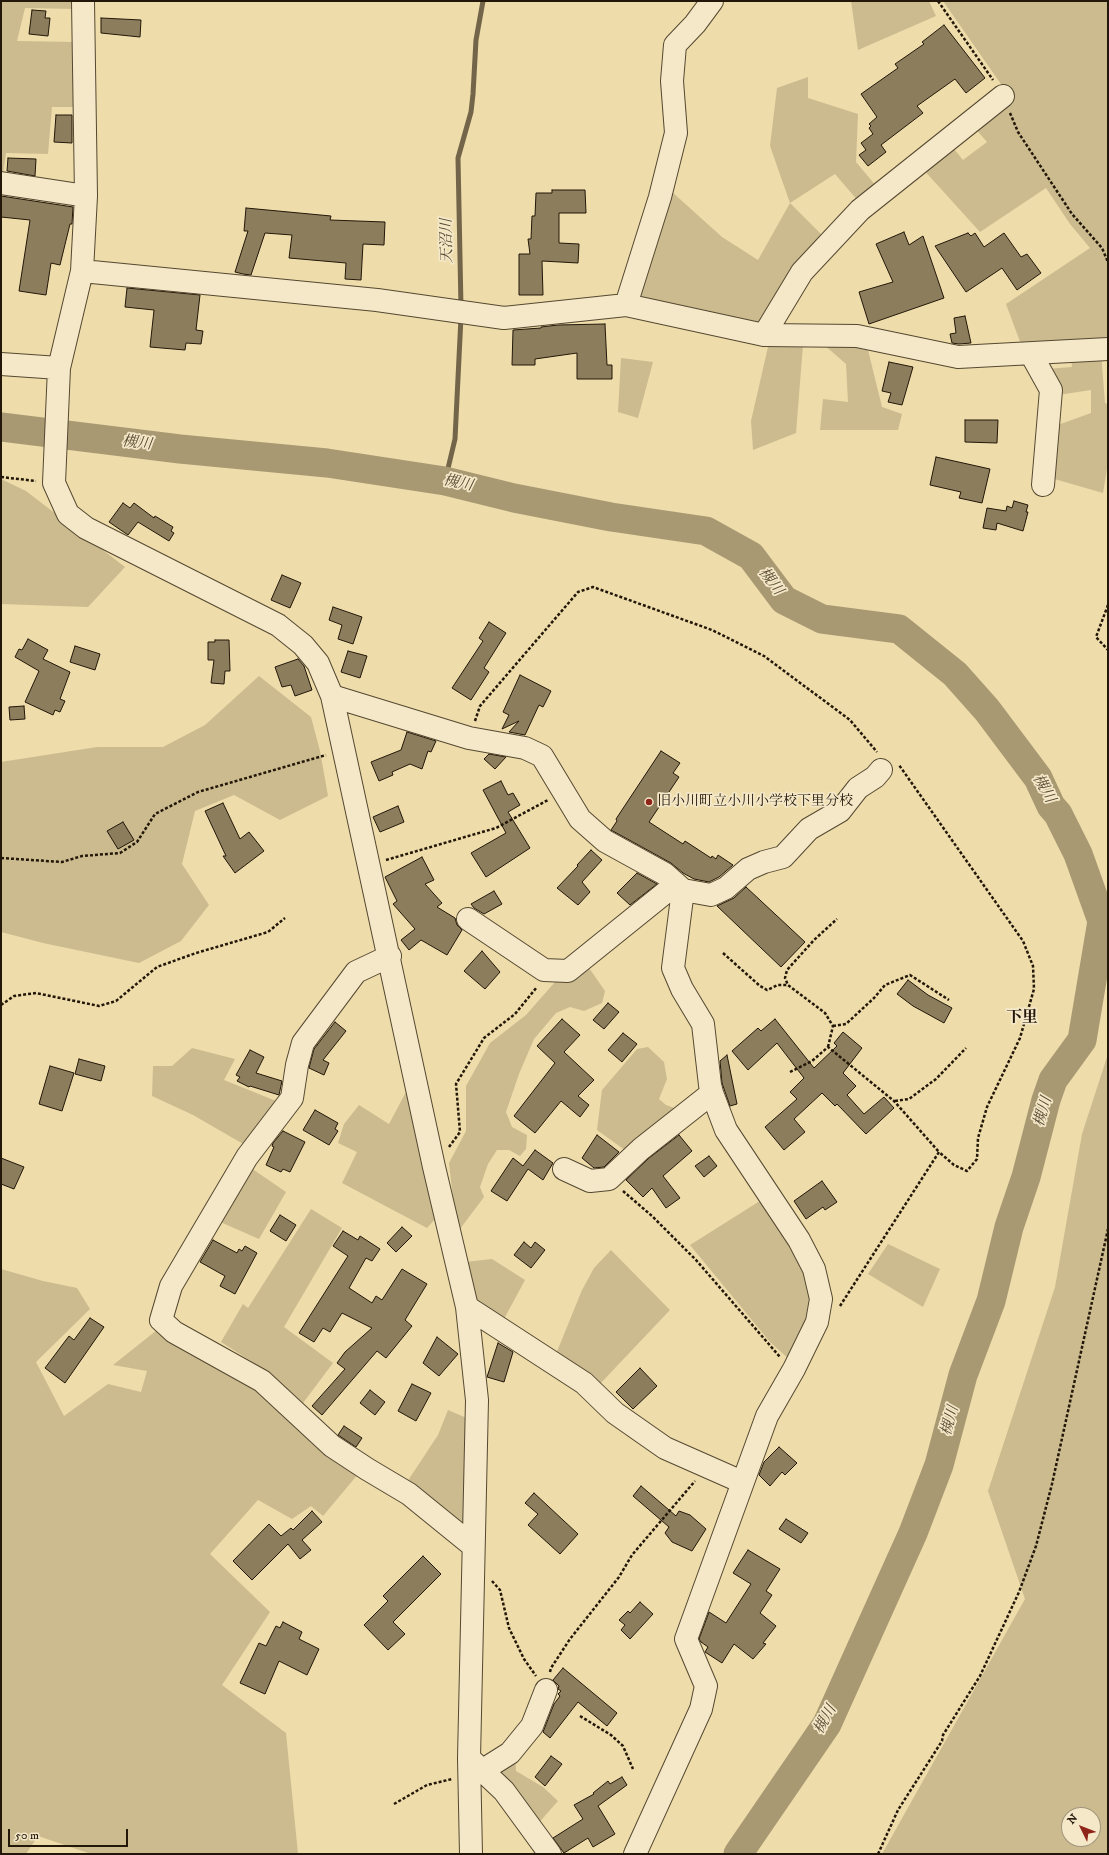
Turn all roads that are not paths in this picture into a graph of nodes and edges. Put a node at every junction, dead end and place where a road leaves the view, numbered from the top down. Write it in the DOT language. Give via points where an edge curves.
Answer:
graph roads {
  1 [pos="83,1"];
  2 [pos="712,1"];
  3 [pos="1003,96"];
  4 [pos="1,183"];
  5 [pos="86,196"];
  6 [pos="82,272"];
  7 [pos="626,305"];
  8 [pos="764,335"];
  9 [pos="1108,349"];
  10 [pos="1031,354"];
  11 [pos="1,364"];
  12 [pos="59,373"];
  13 [pos="1043,485"];
  14 [pos="332,696"];
  15 [pos="882,764"];
  16 [pos="680,887"];
  17 [pos="468,918"];
  18 [pos="390,956"];
  19 [pos="712,1093"];
  20 [pos="564,1169"];
  21 [pos="467,1307"];
  22 [pos="742,1482"];
  23 [pos="473,1546"];
  24 [pos="546,1690"];
  25 [pos="474,1768"];
  26 [pos="471,1854"];
  27 [pos="550,1854"];
  28 [pos="635,1854"];
  1 -- 5 [label="street"];
  2 -- 7 [label="street" via="675,45 672,81 676,133 660,197"];
  3 -- 8 [label="street" via="860,210 802,272"];
  4 -- 5 [label="street"];
  5 -- 6 [label="street"];
  6 -- 7 [label="street" via="377,300 504,318"];
  6 -- 12 [label="street"];
  7 -- 8 [label="street"];
  8 -- 10 [label="street" via="857,336 958,357"];
  9 -- 10 [label="street"];
  10 -- 13 [label="street" via="1051,390"];
  11 -- 12 [label="street"];
  12 -- 14 [label="street" via="55,480 68,514 86,528 278,625 304,645 318,663"];
  14 -- 16 [label="street" via="469,738 525,748 542,756 580,819 605,841 665,874"];
  14 -- 18 [label="street"];
  15 -- 16 [label="street" via="875,777 858,788 840,811 810,829 783,857 748,869 726,888 711,895"];
  16 -- 17 [label="street" via="568,971 544,970"];
  16 -- 19 [label="street" via="673,968 703,1024"];
  18 -- 21 [label="street" via="434,1167"];
  18 -- 23 [label="street" via="356,972 304,1043 297,1065 292,1098 247,1157 175,1279 161,1320 174,1332 262,1381 332,1446 409,1494"];
  19 -- 20 [label="street" via="641,1149 609,1179 590,1180"];
  19 -- 22 [label="street" via="726,1130 799,1240 814,1269 821,1299 817,1322 767,1416"];
  21 -- 22 [label="street" via="584,1383 616,1413 665,1448"];
  21 -- 23 [label="street" via="477,1400"];
  22 -- 28 [label="street" via="686,1639 706,1686 701,1708"];
  23 -- 25 [label="street"];
  24 -- 25 [label="street" via="532,1726 510,1753"];
  25 -- 26 [label="street"];
  25 -- 27 [label="street" via="504,1791"];
}
